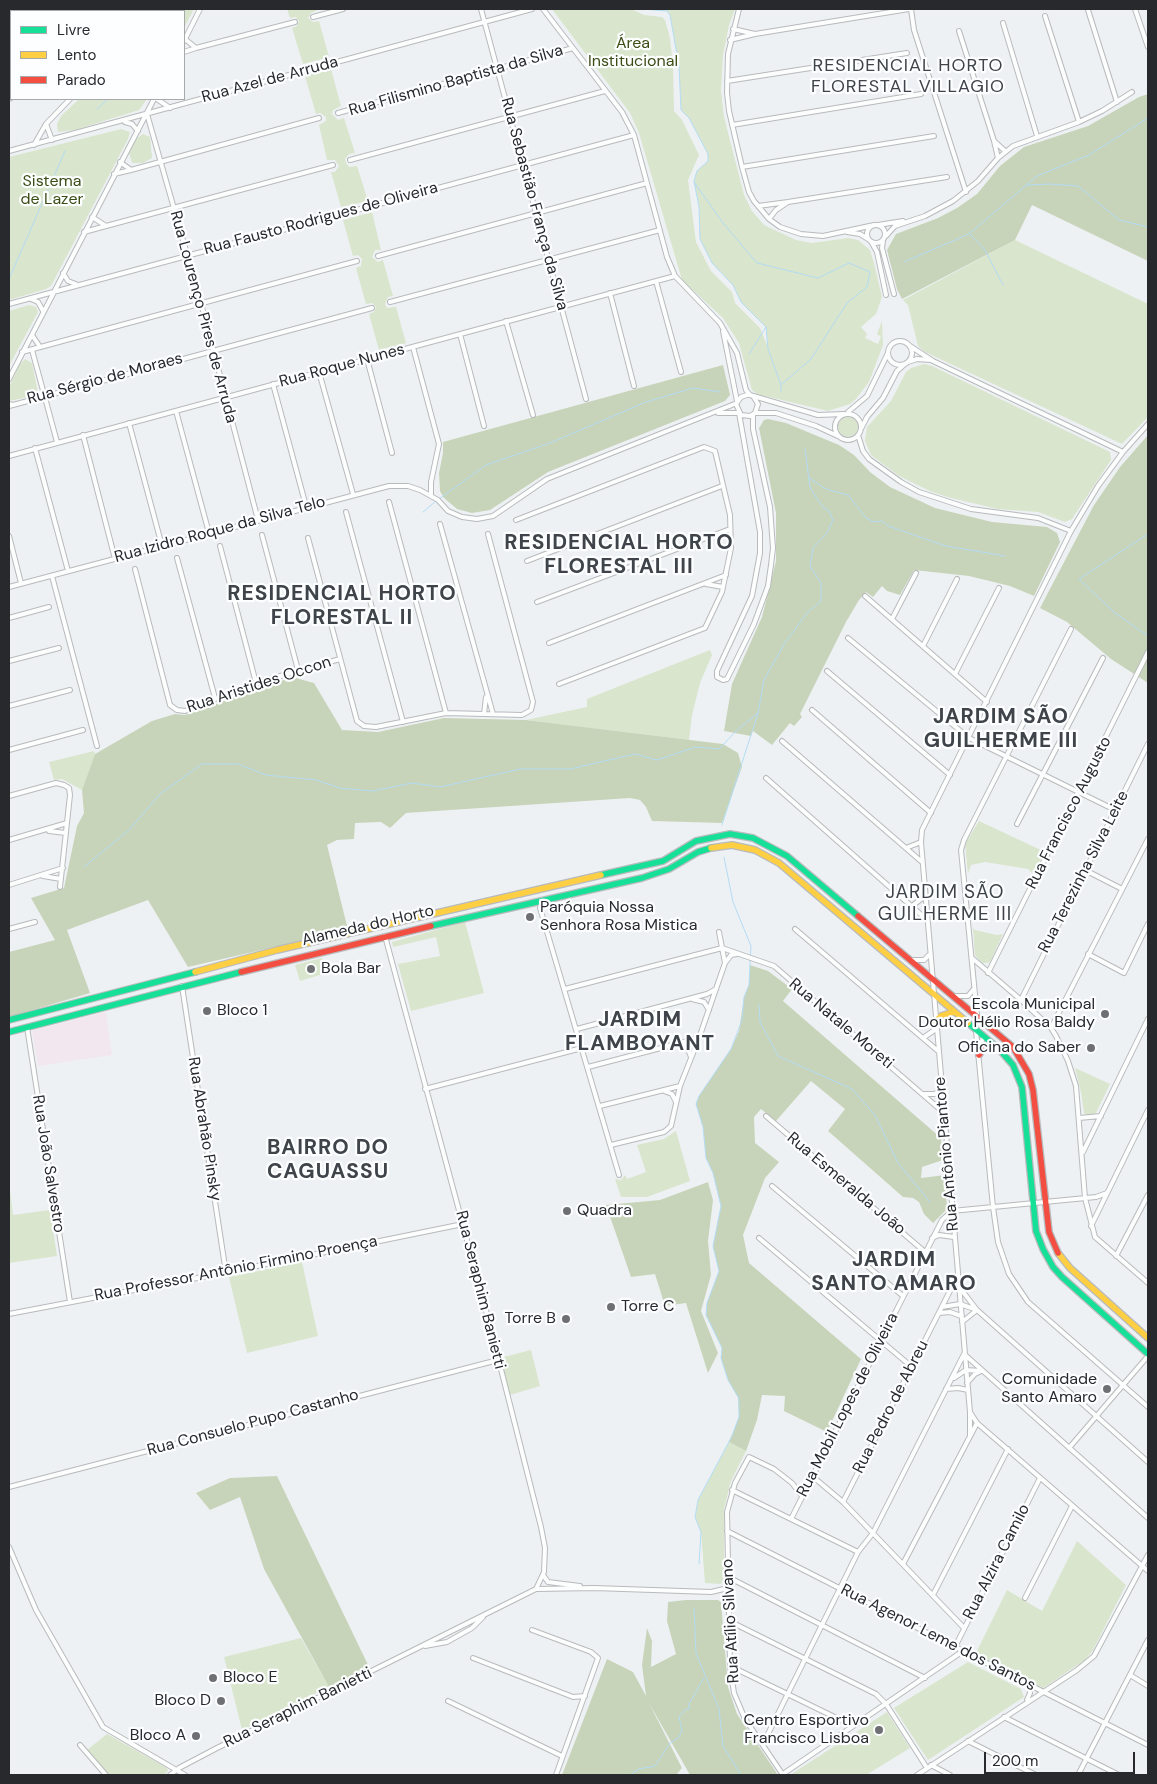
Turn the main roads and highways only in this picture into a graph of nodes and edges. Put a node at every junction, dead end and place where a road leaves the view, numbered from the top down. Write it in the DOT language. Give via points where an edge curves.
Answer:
graph roads {
  1 [pos="405,921"];
  2 [pos="385,936"];
  3 [pos="954,1012"];
  4 [pos="9,1020"];
  5 [pos="935,1022"];
  6 [pos="985,1022"];
  7 [pos="976,1030"];
  8 [pos="9,1032"];
  9 [pos="984,1037"];
  10 [pos="999,1049"];
  11 [pos="979,1054"];
  12 [pos="1148,1338"];
  13 [pos="1148,1355"];
  1 -- 2 [label="main road" via="389,926"];
  1 -- 4 [label="main road, Alameda do Horto"];
  1 -- 6 [label="main road, Alameda do Horto" via="662,861 696,841 730,834 762,841 787,856"];
  2 -- 3 [label="main road, Alameda do Horto" via="660,872 707,849 732,845 756,850 779,863"];
  2 -- 8 [label="main road, Alameda do Horto"];
  3 -- 5 [label="main road" via="941,1016"];
  3 -- 7 [label="main road"];
  6 -- 7 [label="main road" via="977,1023"];
  6 -- 9 [label="main road" via="987,1034"];
  6 -- 12 [label="main road" via="1013,1047 1029,1074 1038,1115 1049,1232 1055,1250 1070,1268"];
  7 -- 9 [label="main road"];
  9 -- 10 [label="main road"];
  10 -- 11 [label="main road" via="988,1046"];
  10 -- 13 [label="main road" via="1013,1066 1022,1087 1036,1231 1043,1249 1053,1267"];
}
